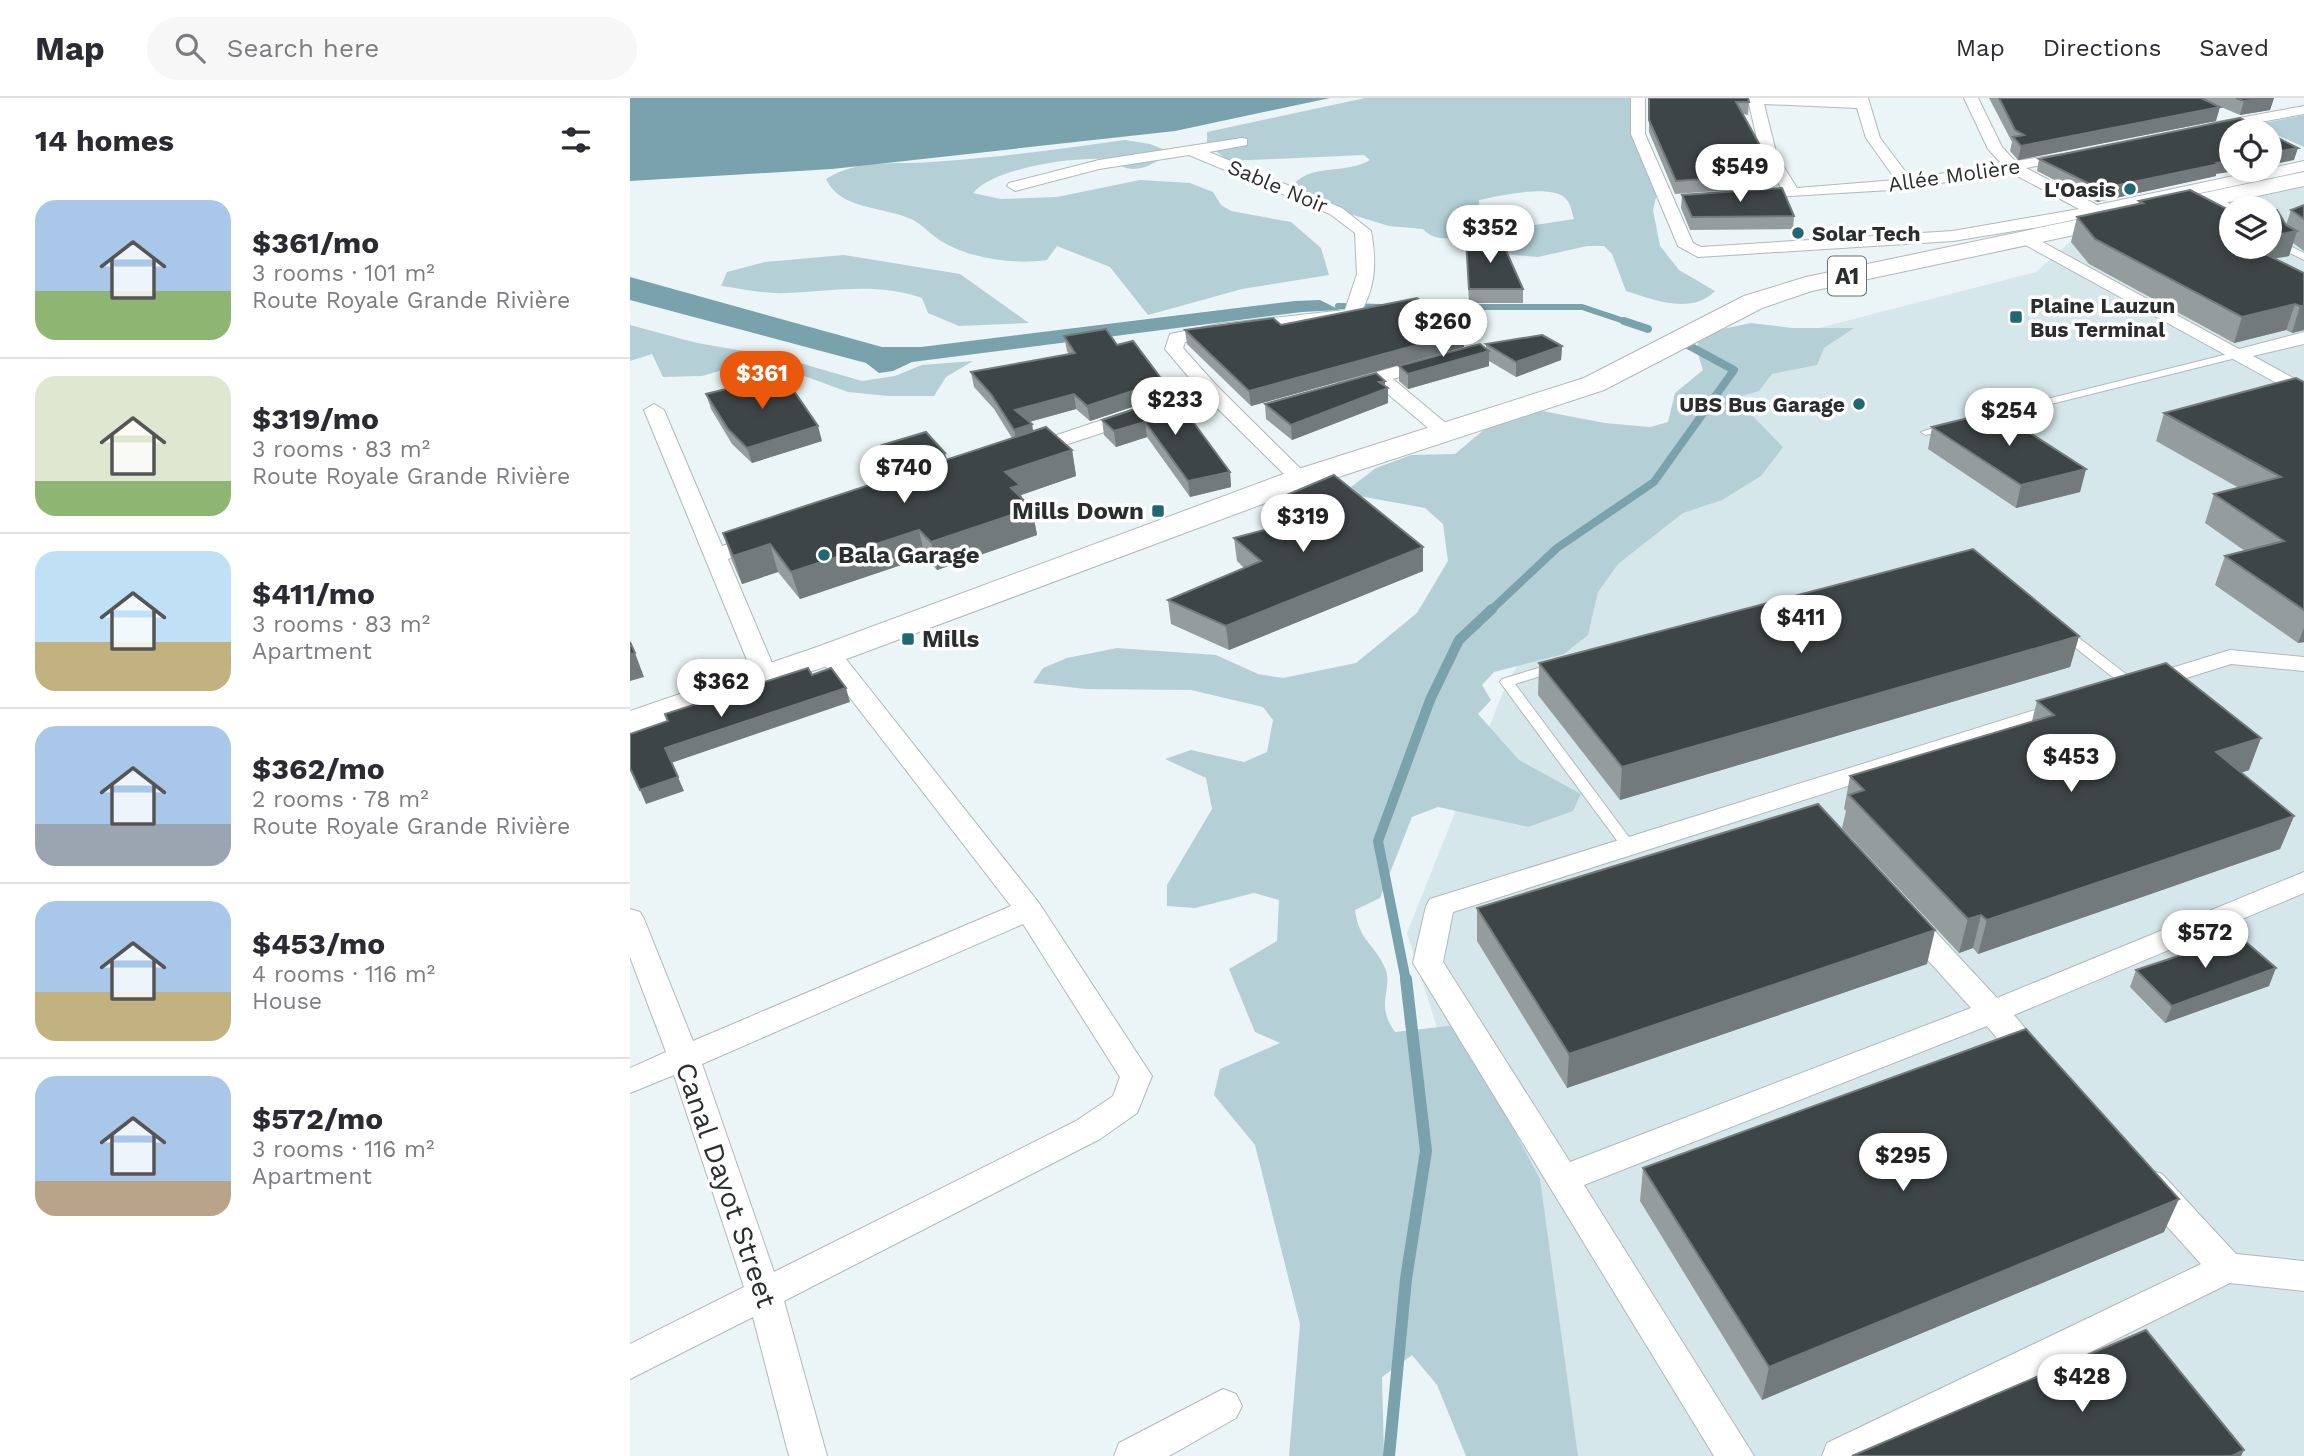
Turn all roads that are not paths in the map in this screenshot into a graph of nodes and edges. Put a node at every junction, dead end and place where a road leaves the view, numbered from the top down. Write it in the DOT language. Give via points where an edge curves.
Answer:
graph roads {
  1 [pos="1638,98"];
  2 [pos="1712,98"];
  3 [pos="1971,98"];
  4 [pos="2298,98"];
  5 [pos="1755,99"];
  6 [pos="2304,100"];
  7 [pos="1862,101"];
  8 [pos="2304,110"];
  9 [pos="2216,113"];
  10 [pos="2231,119"];
  11 [pos="2254,119"];
  12 [pos="2219,126"];
  13 [pos="2199,130"];
  14 [pos="1242,142"];
  15 [pos="1193,151"];
  16 [pos="2093,151"];
  17 [pos="2304,166"];
  18 [pos="2014,167"];
  19 [pos="2304,180"];
  20 [pos="1907,184"];
  21 [pos="1016,186"];
  22 [pos="1793,194"];
  23 [pos="2251,196"];
  24 [pos="1730,198"];
  25 [pos="2219,205"];
  26 [pos="2094,210"];
  27 [pos="2304,224"];
  28 [pos="2282,226"];
  29 [pos="2026,238"];
  30 [pos="2282,245"];
  31 [pos="2304,257"];
  32 [pos="2304,338"];
  33 [pos="2240,354"];
  34 [pos="1457,355"];
  35 [pos="1379,377"];
  36 [pos="1210,390"];
  37 [pos="1328,392"];
  38 [pos="2304,392"];
  39 [pos="654,410"];
  40 [pos="1264,411"];
  41 [pos="1238,418"];
  42 [pos="1926,432"];
  43 [pos="1447,434"];
  44 [pos="1014,456"];
  45 [pos="1300,479"];
  46 [pos="779,534"];
  47 [pos="714,556"];
  48 [pos="2051,622"];
  49 [pos="830,653"];
  50 [pos="1565,664"];
  51 [pos="2304,664"];
  52 [pos="766,677"];
  53 [pos="2112,694"];
  54 [pos="630,723"];
  55 [pos="1629,847"];
  56 [pos="2304,882"];
  57 [pos="1893,903"];
  58 [pos="1029,910"];
  59 [pos="630,919"];
  60 [pos="1992,1012"];
  61 [pos="684,1058"];
  62 [pos="630,1081"];
  63 [pos="2058,1083"];
  64 [pos="2133,1165"];
  65 [pos="1562,1178"];
  66 [pos="2227,1268"];
  67 [pos="2304,1276"];
  68 [pos="764,1293"];
  69 [pos="630,1362"];
  70 [pos="1223,1406"];
  71 [pos="808,1456"];
  72 [pos="1133,1456"];
  73 [pos="1735,1456"];
  74 [pos="1841,1456"];
  1 -- 26 [label="street" via="1638,134 1673,201 1686,246 1692,250 1724,252 1953,236"];
  2 -- 5 [label="street"];
  3 -- 18 [label="street" via="1995,149"];
  4 -- 6 [label="street"];
  5 -- 7 [label="street"];
  5 -- 22 [label="street" via="1769,156"];
  7 -- 20 [label="street" via="1873,138"];
  8 -- 11 [label="street"];
  9 -- 10 [label="street"];
  12 -- 13 [label="street"];
  14 -- 15 [label="street"];
  15 -- 21 [label="street" via="1098,162"];
  15 -- 36 [label="street, Sable Noir" via="1336,211 1363,231 1369,259 1360,302 1351,314 1176,338 1174,349"];
  16 -- 18 [label="street, Allée Molière"];
  17 -- 26 [label="street"];
  18 -- 20 [label="street, Allée Molière"];
  18 -- 26 [label="street"];
  19 -- 23 [label="main road, A1"];
  20 -- 22 [label="street, Allée Molière"];
  22 -- 24 [label="street, Allée Molière"];
  25 -- 29 [label="main road, A1"];
  27 -- 28 [label="lane"];
  29 -- 33 [label="street"];
  29 -- 43 [label="main road, A1" via="1806,285 1753,302 1594,384"];
  30 -- 31 [label="lane"];
  32 -- 33 [label="street"];
  33 -- 38 [label="street"];
  33 -- 42 [label="lane"];
  34 -- 35 [label="street"];
  35 -- 37 [label="street"];
  35 -- 43 [label="street"];
  36 -- 41 [label="street, Sable Noir"];
  36 -- 44 [label="street"];
  39 -- 47 [label="street"];
  40 -- 41 [label="street"];
  41 -- 45 [label="street, Sable Noir"];
  43 -- 45 [label="main road, A1"];
  45 -- 49 [label="main road, A1"];
  46 -- 47 [label="street"];
  47 -- 52 [label="street"];
  48 -- 53 [label="lane"];
  49 -- 52 [label="main road, A1"];
  49 -- 58 [label="street"];
  50 -- 55 [label="lane" via="1507,682"];
  51 -- 53 [label="street" via="2230,657"];
  52 -- 54 [label="main road, A1"];
  53 -- 55 [label="street" via="1803,804"];
  55 -- 65 [label="street" via="1440,906 1428,963"];
  56 -- 60 [label="street"];
  57 -- 60 [label="street"];
  58 -- 61 [label="street"];
  58 -- 68 [label="street" via="1136,1076 1126,1104 1088,1130"];
  59 -- 61 [label="street, Canal Dayot Street"];
  60 -- 63 [label="street"];
  60 -- 65 [label="street"];
  61 -- 62 [label="street"];
  61 -- 68 [label="street, Canal Dayot Street"];
  64 -- 66 [label="street"];
  65 -- 73 [label="street"];
  66 -- 67 [label="street"];
  66 -- 74 [label="street"];
  68 -- 69 [label="street"];
  68 -- 71 [label="street, Canal Dayot Street"];
  70 -- 72 [label="street"];
}
